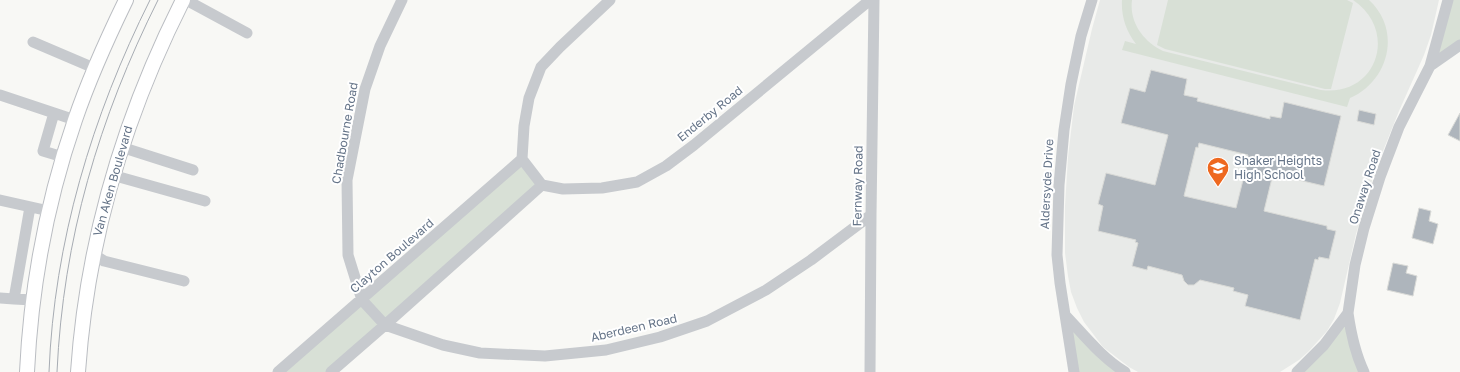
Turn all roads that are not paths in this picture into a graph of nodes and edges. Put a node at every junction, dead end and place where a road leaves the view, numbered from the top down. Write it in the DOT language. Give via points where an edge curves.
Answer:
graph roads {
  1 [pos="126,0"];
  2 [pos="185,0"];
  3 [pos="402,0"];
  4 [pos="610,0"];
  5 [pos="870,0"];
  6 [pos="874,0"];
  7 [pos="1092,0"];
  8 [pos="1448,0"];
  9 [pos="247,33"];
  10 [pos="33,42"];
  11 [pos="1460,45"];
  12 [pos="1430,66"];
  13 [pos="94,68"];
  14 [pos="0,95"];
  15 [pos="54,113"];
  16 [pos="75,120"];
  17 [pos="121,148"];
  18 [pos="63,157"];
  19 [pos="522,160"];
  20 [pos="193,170"];
  21 [pos="112,175"];
  22 [pos="542,185"];
  23 [pos="0,200"];
  24 [pos="205,201"];
  25 [pos="30,207"];
  26 [pos="49,211"];
  27 [pos="871,215"];
  28 [pos="93,254"];
  29 [pos="184,281"];
  30 [pos="0,298"];
  31 [pos="14,299"];
  32 [pos="33,300"];
  33 [pos="362,300"];
  34 [pos="1348,313"];
  35 [pos="1065,315"];
  36 [pos="385,325"];
  37 [pos="27,372"];
  38 [pos="78,372"];
  39 [pos="278,372"];
  40 [pos="331,372"];
  41 [pos="870,372"];
  42 [pos="1074,372"];
  43 [pos="1125,372"];
  44 [pos="1297,372"];
  45 [pos="1364,372"];
  1 -- 13 [label="main road"];
  2 -- 9 [label="street"];
  2 -- 17 [label="main road, Van Aken Boulevard" via="148,73"];
  3 -- 33 [label="street, Chadbourne Road" via="380,46 365,88 348,180 348,255"];
  4 -- 19 [label="street" via="541,68 529,98"];
  5 -- 22 [label="street, Enderby Road" via="666,166 637,182 602,188 563,189"];
  6 -- 27 [label="street, Fernway Road"];
  7 -- 35 [label="street, Aldersyde Drive" via="1071,84 1058,185 1057,255"];
  8 -- 12 [label="street, Onaway Road"];
  10 -- 13 [label="street"];
  11 -- 12 [label="street"];
  12 -- 34 [label="street, Onaway Road" via="1399,127 1380,177 1355,265"];
  13 -- 16 [label="main road"];
  14 -- 15 [label="street"];
  15 -- 16 [label="street"];
  15 -- 18 [label="street" via="43,151"];
  16 -- 18 [label="main road"];
  17 -- 20 [label="street"];
  17 -- 21 [label="main road, Van Aken Boulevard"];
  18 -- 26 [label="main road"];
  19 -- 22 [label="street"];
  19 -- 33 [label="street, Clayton Boulevard"];
  21 -- 24 [label="street"];
  21 -- 28 [label="main road, Van Aken Boulevard"];
  22 -- 36 [label="street"];
  23 -- 25 [label="street"];
  25 -- 26 [label="street"];
  25 -- 31 [label="street"];
  26 -- 32 [label="main road"];
  27 -- 36 [label="street, Aberdeen Road" via="766,290 707,321 660,337 606,350 545,356 480,353 443,345"];
  27 -- 41 [label="street, Fernway Road"];
  28 -- 29 [label="street" via="104,262"];
  28 -- 38 [label="main road, Van Aken Boulevard"];
  30 -- 31 [label="street"];
  31 -- 32 [label="street"];
  32 -- 37 [label="main road"];
  33 -- 36 [label="street, Aberdeen Road"];
  33 -- 39 [label="street, Clayton Boulevard"];
  34 -- 44 [label="street, Onaway Road" via="1324,345"];
  34 -- 45 [label="street" via="1351,335"];
  35 -- 42 [label="street, Aldersyde Drive"];
  35 -- 43 [label="street" via="1096,350"];
  36 -- 40 [label="street"];
}
